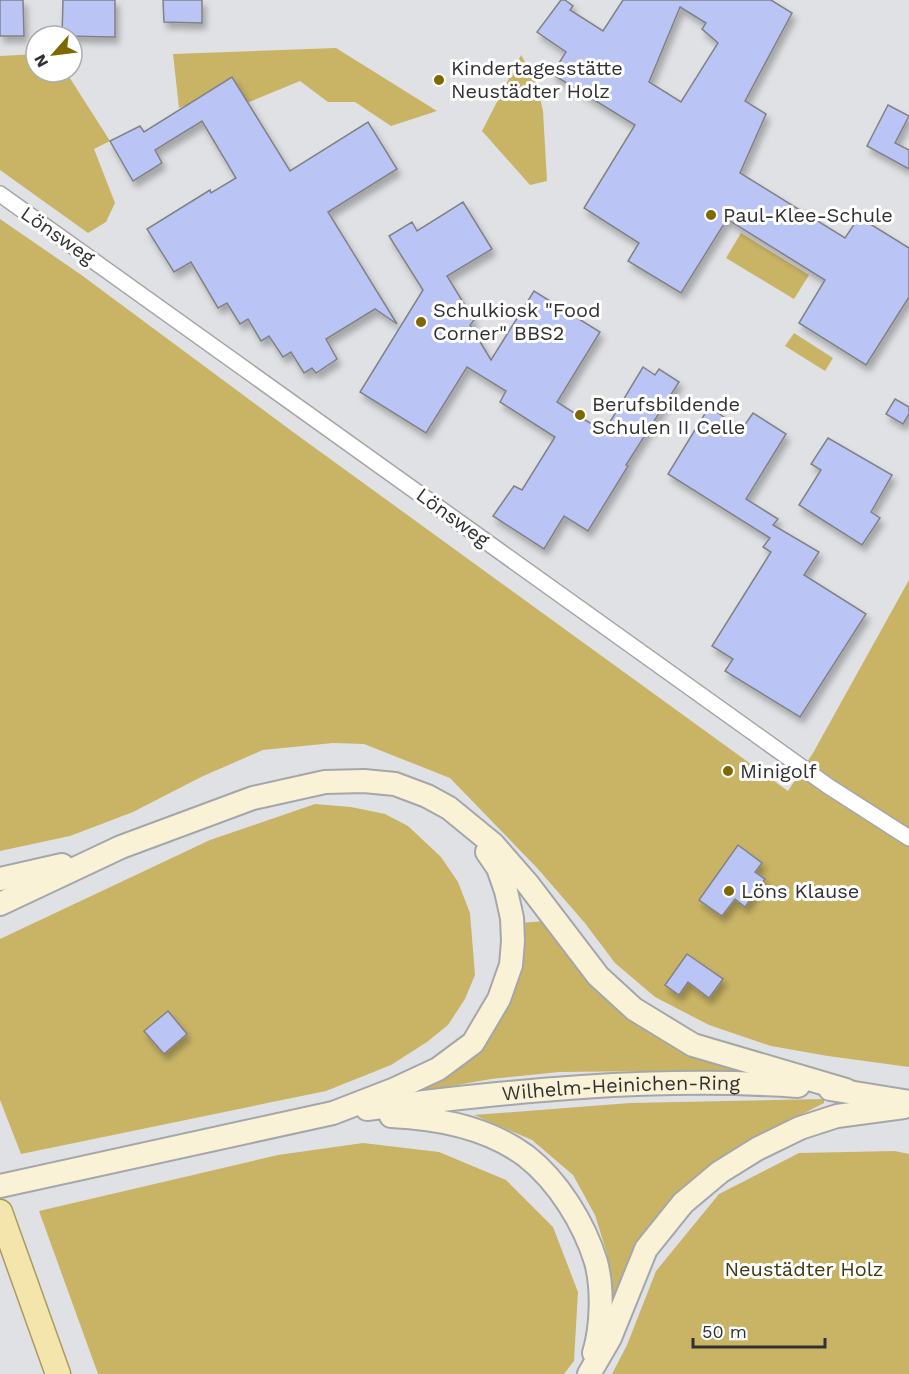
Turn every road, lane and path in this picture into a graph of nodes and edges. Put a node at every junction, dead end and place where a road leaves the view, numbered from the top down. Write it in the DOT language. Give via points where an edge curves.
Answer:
graph roads {
  1 [pos="0,194"];
  2 [pos="449,808"];
  3 [pos="909,838"];
  4 [pos="93,858"];
  5 [pos="0,879"];
  6 [pos="0,904"];
  7 [pos="846,1090"];
  8 [pos="909,1102"];
  9 [pos="909,1107"];
  10 [pos="333,1113"];
  11 [pos="0,1186"];
  12 [pos="0,1212"];
  13 [pos="58,1374"];
  14 [pos="588,1374"];
  1 -- 3 [label="street, Lönsweg" via="828,786"];
  2 -- 4 [label="main road" via="395,784 325,782 253,798"];
  2 -- 7 [label="main road" via="493,844 598,976 634,1009 693,1045"];
  2 -- 10 [label="main road" via="483,846 498,868 506,891 513,941 511,965 500,999 473,1043 438,1069"];
  4 -- 5 [label="main road"];
  4 -- 6 [label="main road"];
  7 -- 8 [label="main road, Wilhelm-Heinichen-Ring"];
  7 -- 10 [label="main road, Wilhelm-Heinichen-Ring" via="747,1083 625,1083 485,1094"];
  9 -- 14 [label="main road" via="837,1116 800,1128 720,1172 683,1203 646,1249 610,1338"];
  10 -- 11 [label="main road"];
  10 -- 14 [label="main road" via="410,1116 456,1123 526,1156 558,1188 579,1222 596,1263 601,1302 598,1340"];
  12 -- 13 [label="main road"];
}
